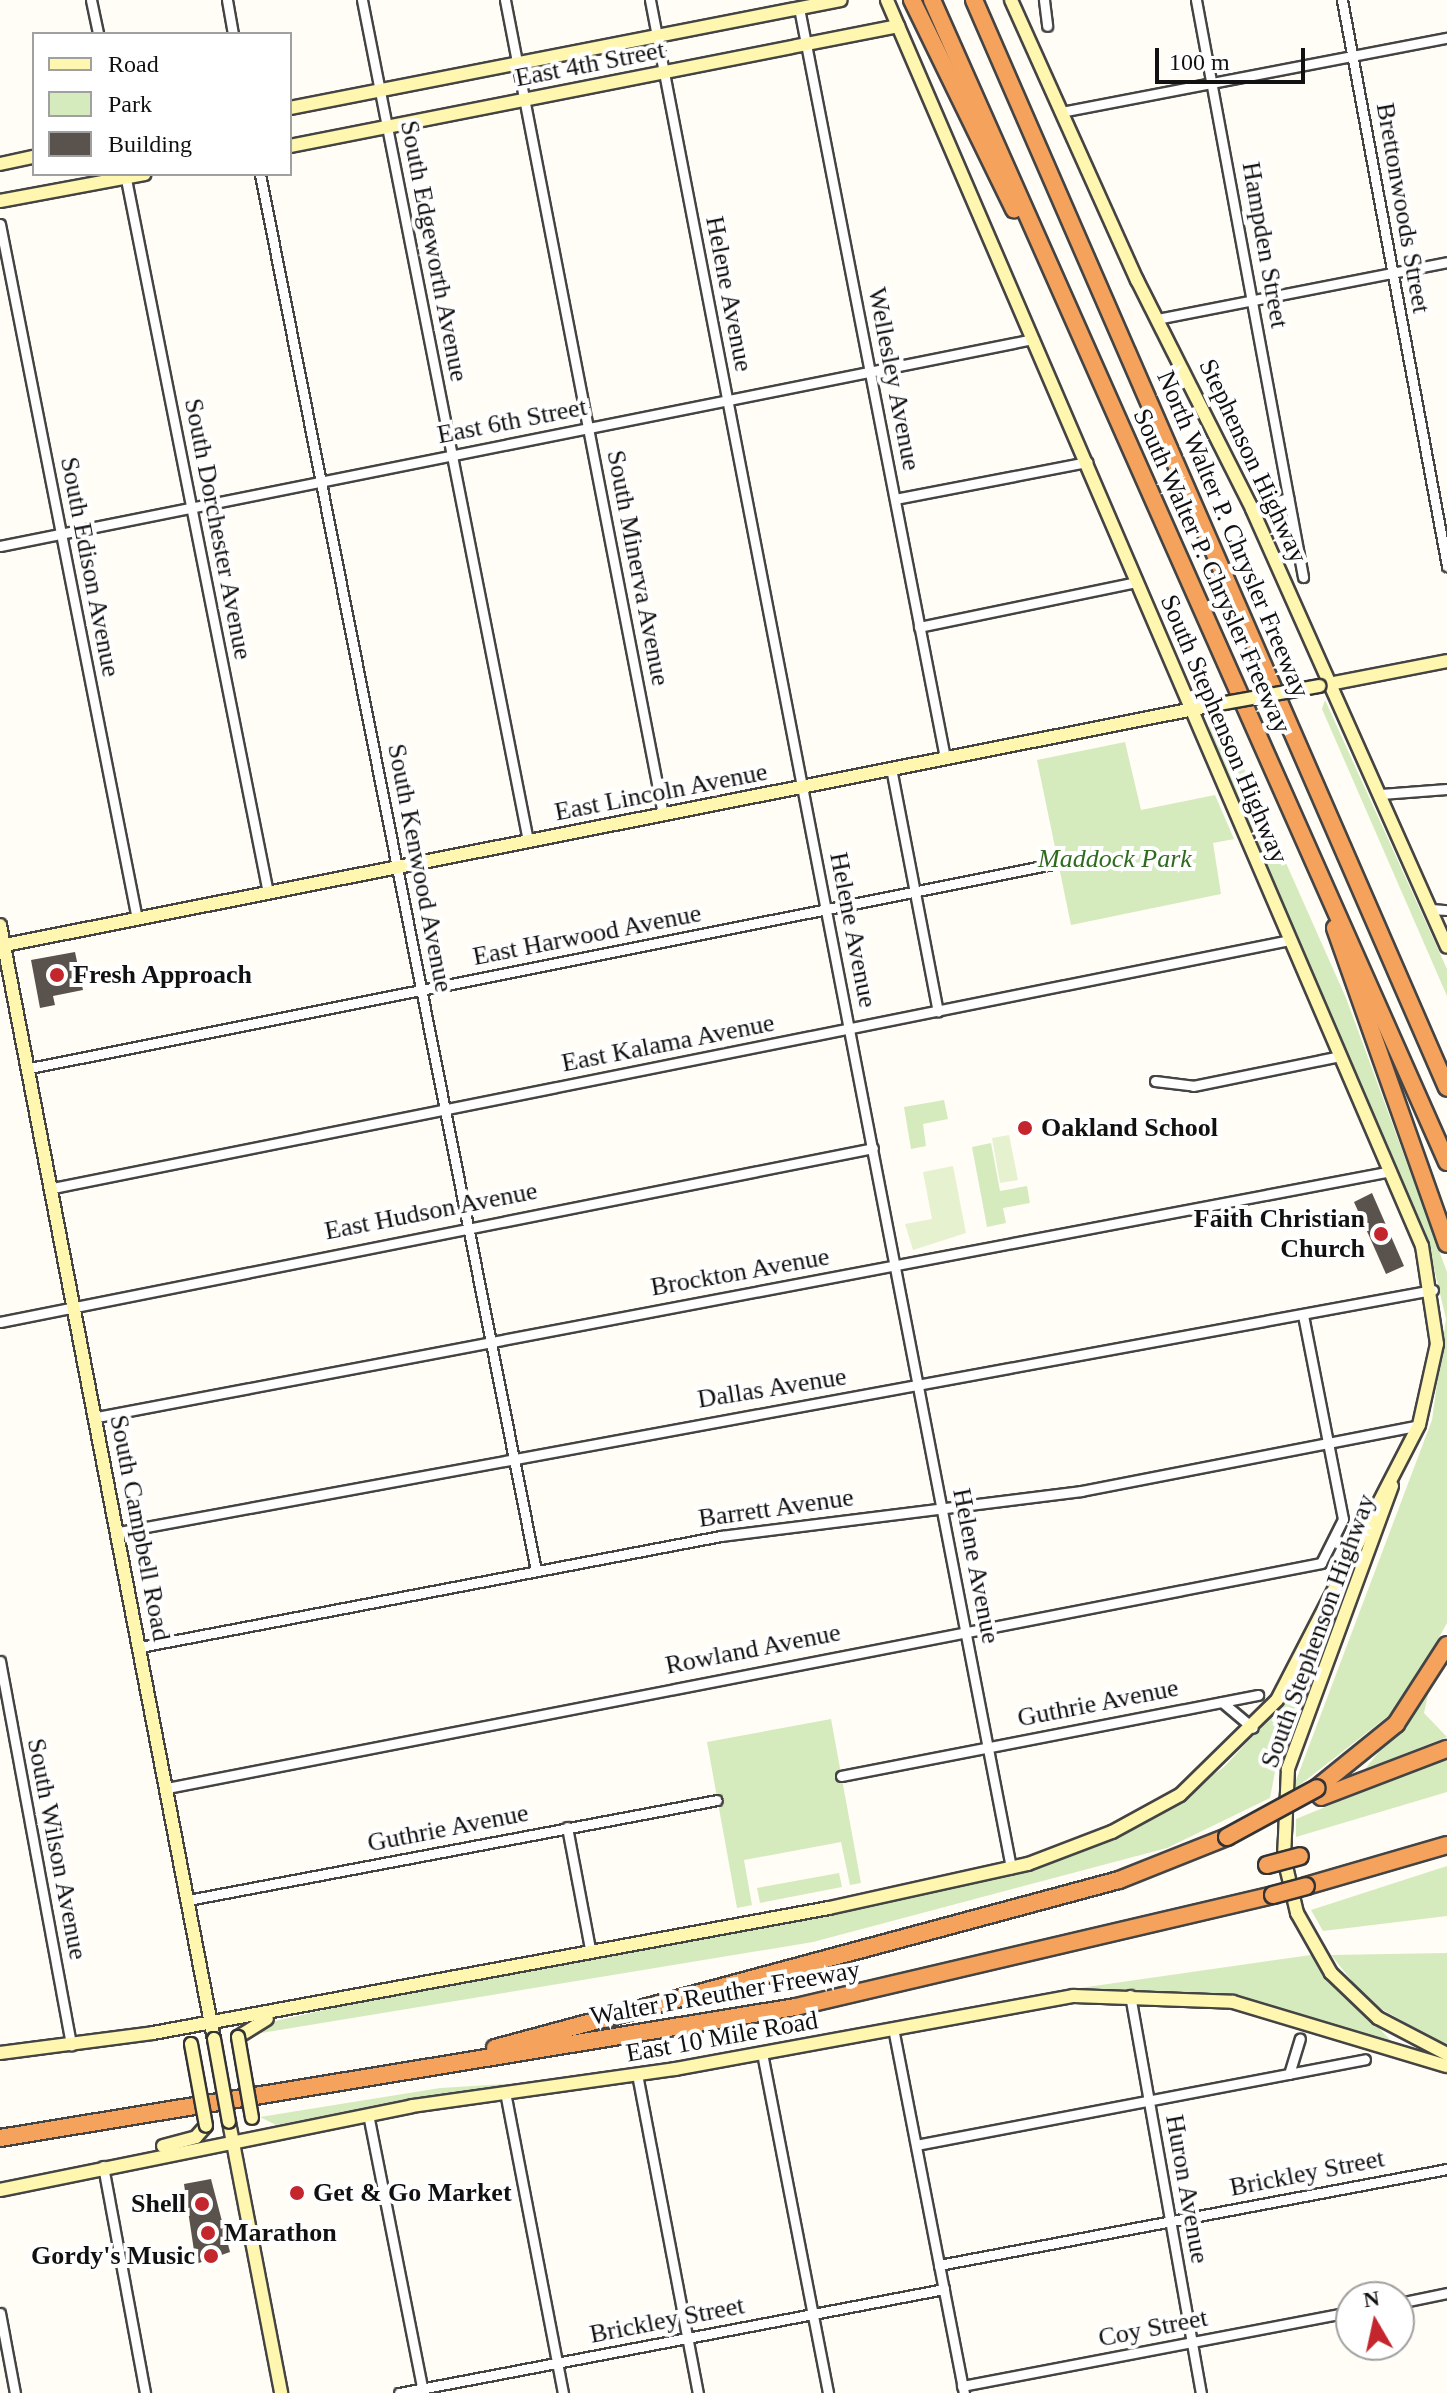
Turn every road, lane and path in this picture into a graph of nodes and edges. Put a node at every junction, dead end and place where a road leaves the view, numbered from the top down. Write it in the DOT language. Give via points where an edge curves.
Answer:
graph roads {
  1 [pos="91,0"];
  2 [pos="227,0"];
  3 [pos="362,0"];
  4 [pos="505,0"];
  5 [pos="650,0"];
  6 [pos="841,0"];
  7 [pos="887,0"];
  8 [pos="912,0"];
  9 [pos="932,0"];
  10 [pos="974,0"];
  11 [pos="1011,0"];
  12 [pos="1044,0"];
  13 [pos="1196,0"];
  14 [pos="1342,0"];
  15 [pos="799,8"];
  16 [pos="898,26"];
  17 [pos="1047,26"];
  18 [pos="98,32"];
  19 [pos="233,32"];
  20 [pos="657,37"];
  21 [pos="1447,38"];
  22 [pos="806,44"];
  23 [pos="1352,55"];
  24 [pos="517,65"];
  25 [pos="664,72"];
  26 [pos="1212,82"];
  27 [pos="380,90"];
  28 [pos="524,99"];
  29 [pos="292,108"];
  30 [pos="1061,112"];
  31 [pos="387,127"];
  32 [pos="292,146"];
  33 [pos="32,157"];
  34 [pos="0,164"];
  35 [pos="125,176"];
  36 [pos="260,176"];
  37 [pos="0,201"];
  38 [pos="0,224"];
  39 [pos="1447,262"];
  40 [pos="1392,272"];
  41 [pos="1252,298"];
  42 [pos="1071,316"];
  43 [pos="1162,318"];
  44 [pos="1033,339"];
  45 [pos="870,372"];
  46 [pos="728,401"];
  47 [pos="588,428"];
  48 [pos="452,455"];
  49 [pos="1087,462"];
  50 [pos="322,482"];
  51 [pos="1288,498"];
  52 [pos="895,499"];
  53 [pos="191,508"];
  54 [pos="1252,509"];
  55 [pos="61,534"];
  56 [pos="0,546"];
  57 [pos="1447,566"];
  58 [pos="1303,577"];
  59 [pos="1137,582"];
  60 [pos="919,627"];
  61 [pos="1447,661"];
  62 [pos="1326,684"];
  63 [pos="1192,709"];
  64 [pos="945,758"];
  65 [pos="891,768"];
  66 [pos="803,786"];
  67 [pos="1447,789"];
  68 [pos="1381,794"];
  69 [pos="663,814"];
  70 [pos="528,841"];
  71 [pos="1058,863"];
  72 [pos="398,867"];
  73 [pos="1318,868"];
  74 [pos="914,891"];
  75 [pos="268,893"];
  76 [pos="827,909"];
  77 [pos="1431,909"];
  78 [pos="1447,910"];
  79 [pos="137,919"];
  80 [pos="0,925"];
  81 [pos="1290,940"];
  82 [pos="2,946"];
  83 [pos="1447,946"];
  84 [pos="422,990"];
  85 [pos="938,1012"];
  86 [pos="850,1029"];
  87 [pos="1341,1056"];
  88 [pos="30,1068"];
  89 [pos="1155,1081"];
  90 [pos="1447,1088"];
  91 [pos="446,1109"];
  92 [pos="873,1148"];
  93 [pos="1447,1162"];
  94 [pos="1391,1171"];
  95 [pos="53,1188"];
  96 [pos="468,1227"];
  97 [pos="1447,1244"];
  98 [pos="896,1266"];
  99 [pos="1434,1290"];
  100 [pos="78,1311"];
  101 [pos="1303,1315"];
  102 [pos="0,1322"];
  103 [pos="491,1341"];
  104 [pos="919,1386"];
  105 [pos="97,1417"];
  106 [pos="1419,1425"];
  107 [pos="1327,1442"];
  108 [pos="513,1456"];
  109 [pos="1392,1486"];
  110 [pos="943,1509"];
  111 [pos="119,1532"];
  112 [pos="536,1571"];
  113 [pos="966,1631"];
  114 [pos="1447,1645"];
  115 [pos="140,1647"];
  116 [pos="0,1661"];
  117 [pos="1258,1695"];
  118 [pos="1222,1702"];
  119 [pos="1253,1728"];
  120 [pos="989,1747"];
  121 [pos="1447,1749"];
  122 [pos="841,1776"];
  123 [pos="167,1788"];
  124 [pos="1319,1793"];
  125 [pos="717,1800"];
  126 [pos="567,1827"];
  127 [pos="1447,1845"];
  128 [pos="1300,1856"];
  129 [pos="1267,1865"];
  130 [pos="1011,1868"];
  131 [pos="188,1900"];
  132 [pos="590,1949"];
  133 [pos="1130,1993"];
  134 [pos="355,1994"];
  135 [pos="210,2022"];
  136 [pos="893,2028"];
  137 [pos="169,2030"];
  138 [pos="1300,2039"];
  139 [pos="71,2045"];
  140 [pos="0,2053"];
  141 [pos="762,2053"];
  142 [pos="1447,2054"];
  143 [pos="1365,2059"];
  144 [pos="1447,2066"];
  145 [pos="423,2068"];
  146 [pos="637,2074"];
  147 [pos="1289,2074"];
  148 [pos="505,2092"];
  149 [pos="1149,2101"];
  150 [pos="368,2114"];
  151 [pos="274,2132"];
  152 [pos="0,2138"];
  153 [pos="233,2141"];
  154 [pos="916,2145"];
  155 [pos="103,2166"];
  156 [pos="1447,2169"];
  157 [pos="0,2190"];
  158 [pos="1171,2221"];
  159 [pos="939,2265"];
  160 [pos="944,2289"];
  161 [pos="1447,2293"];
  162 [pos="1415,2300"];
  163 [pos="0,2313"];
  164 [pos="813,2314"];
  165 [pos="1335,2315"];
  166 [pos="687,2338"];
  167 [pos="1192,2342"];
  168 [pos="557,2363"];
  169 [pos="963,2390"];
  170 [pos="423,2391"];
  171 [pos="15,2393"];
  172 [pos="145,2393"];
  173 [pos="281,2393"];
  174 [pos="399,2393"];
  175 [pos="563,2393"];
  176 [pos="698,2393"];
  177 [pos="828,2393"];
  178 [pos="1201,2393"];
  1 -- 18 [label="street"];
  2 -- 19 [label="street"];
  3 -- 27 [label="street, South Edgeworth Avenue"];
  4 -- 24 [label="street, South Minerva Avenue"];
  5 -- 20 [label="street, Helene Avenue"];
  6 -- 15 [label="main road, East 4th Street"];
  7 -- 16 [label="main road, South Stephenson Highway"];
  8 -- 42 [label="highway" via="965,119"];
  9 -- 42 [label="highway, South Walter P. Chrysler Freeway"];
  10 -- 90 [label="highway, North Walter P. Chrysler Freeway"];
  11 -- 30 [label="main road, Stephenson Highway"];
  12 -- 17 [label="street"];
  13 -- 26 [label="street, Hampden Street"];
  14 -- 23 [label="street, Brettonwoods Street"];
  15 -- 20 [label="main road, East 4th Street"];
  15 -- 22 [label="street, Wellesley Avenue"];
  16 -- 22 [label="main road, East 4th Street"];
  16 -- 44 [label="main road, South Stephenson Highway"];
  20 -- 24 [label="main road, East 4th Street"];
  20 -- 25 [label="street, Helene Avenue"];
  21 -- 23 [label="street"];
  22 -- 25 [label="main road, East 4th Street"];
  22 -- 45 [label="street, Wellesley Avenue"];
  23 -- 26 [label="street"];
  23 -- 40 [label="street, Brettonwoods Street"];
  24 -- 27 [label="main road, East 4th Street"];
  24 -- 28 [label="street, South Minerva Avenue"];
  25 -- 28 [label="main road, East 4th Street"];
  25 -- 46 [label="street, Helene Avenue"];
  26 -- 30 [label="street"];
  26 -- 41 [label="street, Hampden Street"];
  27 -- 29 [label="main road, East 4th Street"];
  27 -- 31 [label="street, South Edgeworth Avenue"];
  28 -- 31 [label="main road, East 4th Street"];
  28 -- 47 [label="street, South Minerva Avenue"];
  30 -- 43 [label="main road, Stephenson Highway" via="1137,280"];
  31 -- 32 [label="main road, East 4th Street"];
  31 -- 48 [label="street, South Edgeworth Avenue"];
  33 -- 34 [label="main road"];
  35 -- 37 [label="main road"];
  35 -- 53 [label="street, South Dorchester Avenue"];
  36 -- 50 [label="street, South Kenwood Avenue"];
  38 -- 55 [label="street, South Edison Avenue"];
  39 -- 40 [label="street"];
  40 -- 41 [label="street"];
  40 -- 57 [label="street, Brettonwoods Street"];
  41 -- 43 [label="street"];
  41 -- 51 [label="street, Hampden Street"];
  42 -- 73 [label="highway, South Walter P. Chrysler Freeway"];
  43 -- 54 [label="main road, Stephenson Highway"];
  44 -- 45 [label="street, East 6th Street"];
  44 -- 49 [label="main road, South Stephenson Highway"];
  45 -- 46 [label="street, East 6th Street"];
  45 -- 52 [label="street, Wellesley Avenue"];
  46 -- 47 [label="street, East 6th Street"];
  46 -- 66 [label="street, Helene Avenue"];
  47 -- 48 [label="street, East 6th Street"];
  47 -- 69 [label="street, South Minerva Avenue"];
  48 -- 50 [label="street, East 6th Street"];
  48 -- 70 [label="street, South Edgeworth Avenue"];
  49 -- 52 [label="street"];
  49 -- 59 [label="main road, South Stephenson Highway"];
  50 -- 53 [label="street, East 6th Street"];
  50 -- 72 [label="street, South Kenwood Avenue"];
  51 -- 54 [label="street"];
  51 -- 58 [label="street, Hampden Street"];
  52 -- 60 [label="street, Wellesley Avenue"];
  53 -- 55 [label="street, East 6th Street"];
  53 -- 75 [label="street, South Dorchester Avenue"];
  54 -- 62 [label="main road, Stephenson Highway"];
  55 -- 56 [label="street, East 6th Street"];
  55 -- 79 [label="street, South Edison Avenue"];
  59 -- 60 [label="street"];
  59 -- 63 [label="main road, South Stephenson Highway"];
  60 -- 64 [label="street, Wellesley Avenue"];
  61 -- 62 [label="main road, East Lincoln Avenue"];
  62 -- 63 [label="main road, East Lincoln Avenue, bridge"];
  62 -- 68 [label="main road, Stephenson Highway"];
  63 -- 64 [label="main road, East Lincoln Avenue"];
  63 -- 81 [label="main road, South Stephenson Highway"];
  64 -- 65 [label="main road, East Lincoln Avenue"];
  65 -- 66 [label="main road, East Lincoln Avenue"];
  65 -- 74 [label="street"];
  66 -- 69 [label="main road, East Lincoln Avenue"];
  66 -- 76 [label="street, Helene Avenue"];
  67 -- 68 [label="street"];
  68 -- 77 [label="main road, Stephenson Highway"];
  69 -- 70 [label="main road, East Lincoln Avenue"];
  70 -- 72 [label="main road, East Lincoln Avenue"];
  71 -- 74 [label="street, East Harwood Avenue"];
  72 -- 75 [label="main road, East Lincoln Avenue"];
  72 -- 84 [label="street, South Kenwood Avenue"];
  73 -- 93 [label="highway, South Walter P. Chrysler Freeway"];
  73 -- 97 [label="highway"];
  74 -- 76 [label="street, East Harwood Avenue"];
  74 -- 85 [label="street"];
  75 -- 79 [label="main road, East Lincoln Avenue"];
  76 -- 84 [label="street, East Harwood Avenue"];
  76 -- 86 [label="street, Helene Avenue"];
  77 -- 78 [label="street"];
  77 -- 83 [label="main road, Stephenson Highway"];
  79 -- 82 [label="main road, East Lincoln Avenue"];
  80 -- 82 [label="main road, South Campbell Road"];
  81 -- 85 [label="street, East Kalama Avenue"];
  81 -- 87 [label="main road, South Stephenson Highway"];
  82 -- 88 [label="main road, South Campbell Road"];
  84 -- 88 [label="street, East Harwood Avenue"];
  84 -- 91 [label="street, South Kenwood Avenue"];
  85 -- 86 [label="street, East Kalama Avenue"];
  86 -- 91 [label="street, East Kalama Avenue"];
  86 -- 92 [label="street, Helene Avenue"];
  87 -- 89 [label="street" via="1193,1086"];
  87 -- 94 [label="main road, South Stephenson Highway"];
  88 -- 95 [label="main road, South Campbell Road"];
  91 -- 95 [label="street, East Kalama Avenue"];
  91 -- 96 [label="street, South Kenwood Avenue"];
  92 -- 96 [label="street, East Hudson Avenue"];
  92 -- 98 [label="street, Helene Avenue"];
  94 -- 98 [label="street, Brockton Avenue"];
  94 -- 99 [label="main road, South Stephenson Highway"];
  95 -- 100 [label="main road, South Campbell Road"];
  96 -- 100 [label="street, East Hudson Avenue" via="151,1288"];
  96 -- 103 [label="street, South Kenwood Avenue"];
  98 -- 103 [label="street, Brockton Avenue"];
  98 -- 104 [label="street, Helene Avenue"];
  99 -- 101 [label="street, Dallas Avenue"];
  99 -- 106 [label="main road, South Stephenson Highway" via="1434,1374"];
  100 -- 102 [label="street, East Hudson Avenue"];
  100 -- 105 [label="main road, South Campbell Road"];
  101 -- 104 [label="street, Dallas Avenue"];
  101 -- 107 [label="street"];
  103 -- 105 [label="street, Brockton Avenue"];
  103 -- 108 [label="street, South Kenwood Avenue"];
  104 -- 108 [label="street, Dallas Avenue"];
  104 -- 110 [label="street, Helene Avenue"];
  105 -- 111 [label="main road, South Campbell Road"];
  106 -- 107 [label="street, Barrett Avenue"];
  106 -- 109 [label="main road, South Stephenson Highway"];
  107 -- 110 [label="street, Barrett Avenue" via="1081,1491"];
  107 -- 113 [label="street, Rowland Avenue" via="1343,1519 1337,1542 1321,1563"];
  108 -- 111 [label="street, Dallas Avenue"];
  108 -- 112 [label="street, South Kenwood Avenue"];
  109 -- 119 [label="main road, South Stephenson Highway" via="1307,1654"];
  109 -- 142 [label="main road, South Stephenson Highway" via="1288,1769 1284,1858 1297,1913 1331,1973 1378,2018"];
  110 -- 112 [label="street, Barrett Avenue" via="721,1536"];
  110 -- 113 [label="street, Helene Avenue"];
  111 -- 115 [label="main road, South Campbell Road"];
  112 -- 115 [label="street, Barrett Avenue"];
  113 -- 120 [label="street, Helene Avenue"];
  113 -- 123 [label="street, Rowland Avenue"];
  114 -- 124 [label="highway" via="1396,1724"];
  115 -- 123 [label="main road, South Campbell Road"];
  116 -- 139 [label="street, South Wilson Avenue"];
  117 -- 118 [label="street, Guthrie Avenue"];
  118 -- 119 [label="street"];
  118 -- 120 [label="street, Guthrie Avenue"];
  119 -- 130 [label="main road" via="1180,1795 1134,1821"];
  120 -- 122 [label="street, Guthrie Avenue"];
  120 -- 130 [label="street, Helene Avenue"];
  121 -- 124 [label="highway"];
  123 -- 131 [label="main road, South Campbell Road"];
  124 -- 145 [label="highway, bridge" via="1119,1880"];
  125 -- 126 [label="street, Guthrie Avenue"];
  126 -- 131 [label="street, Guthrie Avenue"];
  126 -- 132 [label="street"];
  127 -- 145 [label="highway, Walter P Reuther Freeway, bridge" via="1273,1895 796,2007"];
  128 -- 129 [label="highway, bridge"];
  130 -- 132 [label="main road"];
  131 -- 135 [label="main road, South Campbell Road"];
  132 -- 134 [label="main road"];
  133 -- 136 [label="main road, East 10 Mile Road" via="1050,1999"];
  133 -- 144 [label="main road, East 10 Mile Road" via="1269,2009"];
  133 -- 149 [label="street, Huron Avenue"];
  134 -- 135 [label="main road"];
  134 -- 151 [label="main road, bridge" via="252,2023 238,2037 252,2118"];
  135 -- 137 [label="main road"];
  135 -- 153 [label="main road, South Campbell Road, bridge"];
  136 -- 141 [label="main road, East 10 Mile Road"];
  136 -- 154 [label="street"];
  137 -- 139 [label="main road"];
  137 -- 155 [label="main road, bridge" via="191,2044 206,2126 196,2137"];
  138 -- 147 [label="street"];
  139 -- 140 [label="main road"];
  141 -- 146 [label="main road, East 10 Mile Road"];
  141 -- 164 [label="street"];
  143 -- 147 [label="street"];
  145 -- 152 [label="highway, Walter P Reuther Freeway"];
  146 -- 148 [label="main road, East 10 Mile Road"];
  146 -- 166 [label="street"];
  147 -- 149 [label="street"];
  148 -- 150 [label="main road, East 10 Mile Road"];
  148 -- 168 [label="street"];
  149 -- 154 [label="street"];
  149 -- 158 [label="street, Huron Avenue"];
  150 -- 151 [label="main road, East 10 Mile Road"];
  150 -- 170 [label="street"];
  151 -- 153 [label="main road, East 10 Mile Road"];
  153 -- 155 [label="main road, East 10 Mile Road"];
  153 -- 173 [label="main road, South Campbell Road"];
  154 -- 159 [label="street"];
  155 -- 157 [label="main road, East 10 Mile Road"];
  155 -- 172 [label="street"];
  156 -- 158 [label="street, Brickley Street"];
  158 -- 159 [label="street, Brickley Street"];
  158 -- 167 [label="street, Huron Avenue"];
  159 -- 160 [label="street"];
  160 -- 164 [label="street, Brickley Street"];
  160 -- 169 [label="street"];
  161 -- 162 [label="street"];
  163 -- 171 [label="street"];
  164 -- 166 [label="street, Brickley Street"];
  164 -- 177 [label="street"];
  165 -- 167 [label="street, Coy Street"];
  166 -- 168 [label="street, Brickley Street"];
  166 -- 176 [label="street"];
  167 -- 169 [label="street, Coy Street"];
  167 -- 178 [label="street, Huron Avenue"];
  168 -- 170 [label="street, Brickley Street"];
  168 -- 175 [label="street"];
  170 -- 174 [label="street, Brickley Street"];
}
